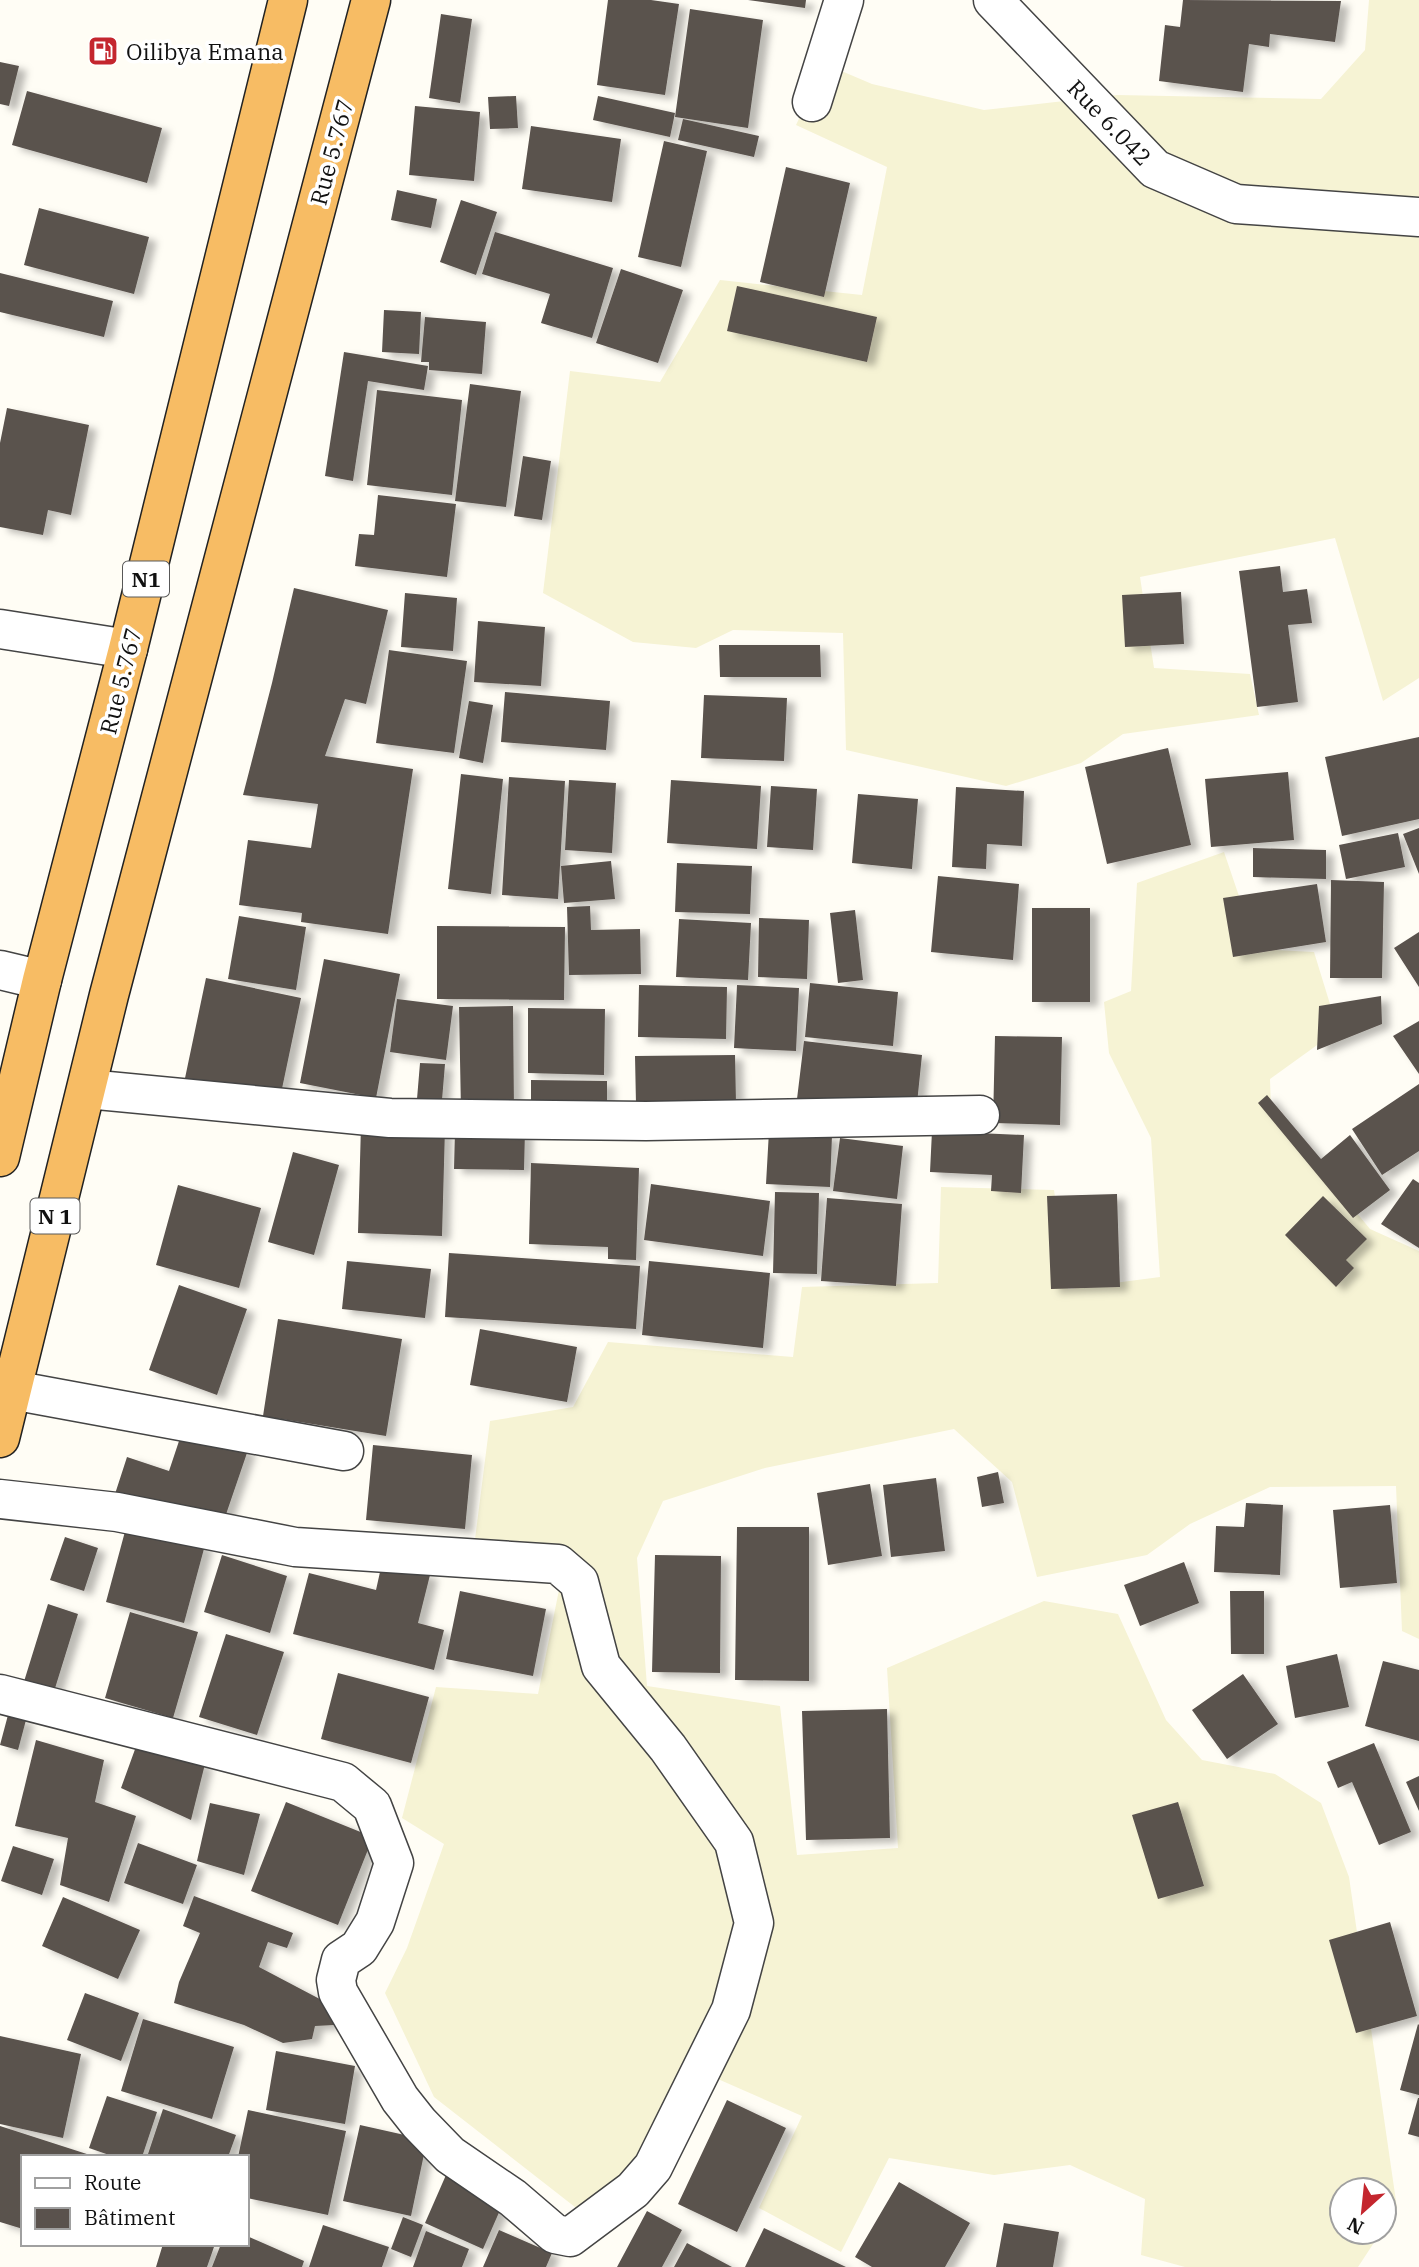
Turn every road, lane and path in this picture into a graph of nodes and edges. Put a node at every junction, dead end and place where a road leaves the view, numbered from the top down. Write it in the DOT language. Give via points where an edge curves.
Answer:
graph roads {
  1 [pos="288,0"];
  2 [pos="371,0"];
  3 [pos="844,0"];
  4 [pos="993,0"];
  5 [pos="813,102"];
  6 [pos="1419,216"];
  7 [pos="0,629"];
  8 [pos="128,649"];
  9 [pos="0,970"];
  10 [pos="43,980"];
  11 [pos="86,1089"];
  12 [pos="980,1115"];
  13 [pos="0,1157"];
  14 [pos="12,1390"];
  15 [pos="0,1438"];
  16 [pos="344,1451"];
  17 [pos="0,1499"];
  18 [pos="0,1694"];
  1 -- 8 [label="highway, Rue 5.767 / N1"];
  2 -- 11 [label="highway, Rue 5.767 / N 1"];
  3 -- 5 [label="street"];
  4 -- 6 [label="street, Rue 6.042" via="1155,169 1236,204"];
  7 -- 8 [label="street"];
  8 -- 10 [label="highway, Rue 5.767 / N1"];
  9 -- 10 [label="street"];
  10 -- 13 [label="highway, Rue 5.767 / N1"];
  11 -- 12 [label="street" via="390,1118 646,1121"];
  11 -- 14 [label="highway, N 1"];
  14 -- 15 [label="highway, N 1"];
  14 -- 16 [label="street"];
  17 -- 18 [label="street" via="117,1512 295,1547 558,1564 579,1582 601,1666 668,1748 734,1842 754,1923 731,2010 653,2167 633,2190 570,2236 555,2234 513,2198 450,2155 400,2099 338,1992 341,1960 359,1948 375,1922 394,1863 372,1806 344,1782"];
}
